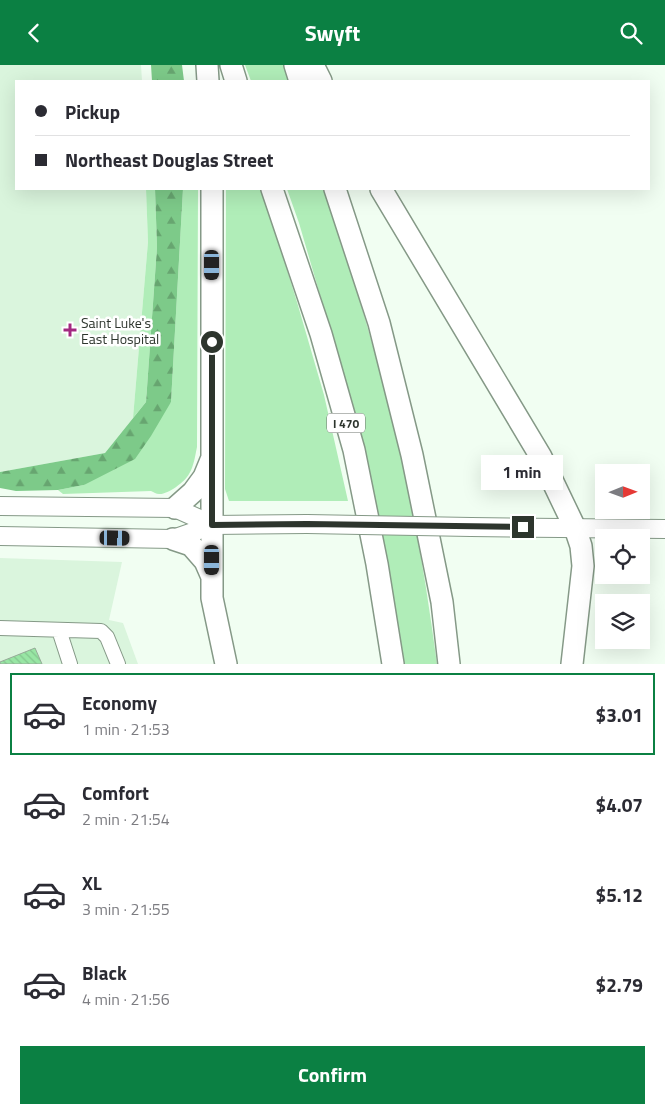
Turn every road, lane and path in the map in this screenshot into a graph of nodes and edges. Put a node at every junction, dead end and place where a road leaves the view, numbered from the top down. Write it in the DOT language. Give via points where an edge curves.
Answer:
graph roads {
  1 [pos="207,65"];
  2 [pos="231,65"];
  3 [pos="295,65"];
  4 [pos="313,65"];
  5 [pos="208,80"];
  6 [pos="236,80"];
  7 [pos="300,80"];
  8 [pos="320,80"];
  9 [pos="212,190"];
  10 [pos="272,190"];
  11 [pos="335,190"];
  12 [pos="382,190"];
  13 [pos="212,457"];
  14 [pos="0,506"];
  15 [pos="175,508"];
  16 [pos="212,525"];
  17 [pos="575,528"];
  18 [pos="665,529"];
  19 [pos="0,536"];
  20 [pos="173,539"];
  21 [pos="212,577"];
  22 [pos="0,628"];
  23 [pos="59,630"];
  24 [pos="70,664"];
  25 [pos="118,664"];
  26 [pos="226,664"];
  27 [pos="393,664"];
  28 [pos="449,664"];
  29 [pos="572,664"];
  1 -- 5 [label="highway"];
  2 -- 6 [label="highway"];
  3 -- 7 [label="highway"];
  4 -- 8 [label="highway"];
  9 -- 13 [label="highway"];
  10 -- 27 [label="highway, I 470" via="321,334 354,450"];
  11 -- 28 [label="highway" via="379,323 412,455 442,602"];
  12 -- 17 [label="highway" via="540,457"];
  13 -- 15 [label="highway" via="194,492"];
  13 -- 16 [label="highway"];
  14 -- 15 [label="main road"];
  15 -- 16 [label="main road"];
  16 -- 17 [label="main road, bridge"];
  16 -- 20 [label="main road"];
  16 -- 21 [label="highway"];
  17 -- 18 [label="main road"];
  17 -- 29 [label="highway" via="584,566"];
  19 -- 20 [label="main road"];
  20 -- 21 [label="highway" via="191,545 205,561"];
  21 -- 26 [label="highway" via="212,598"];
  22 -- 23 [label="lane"];
  23 -- 24 [label="lane"];
  23 -- 25 [label="lane" via="101,631 107,637"];
}
